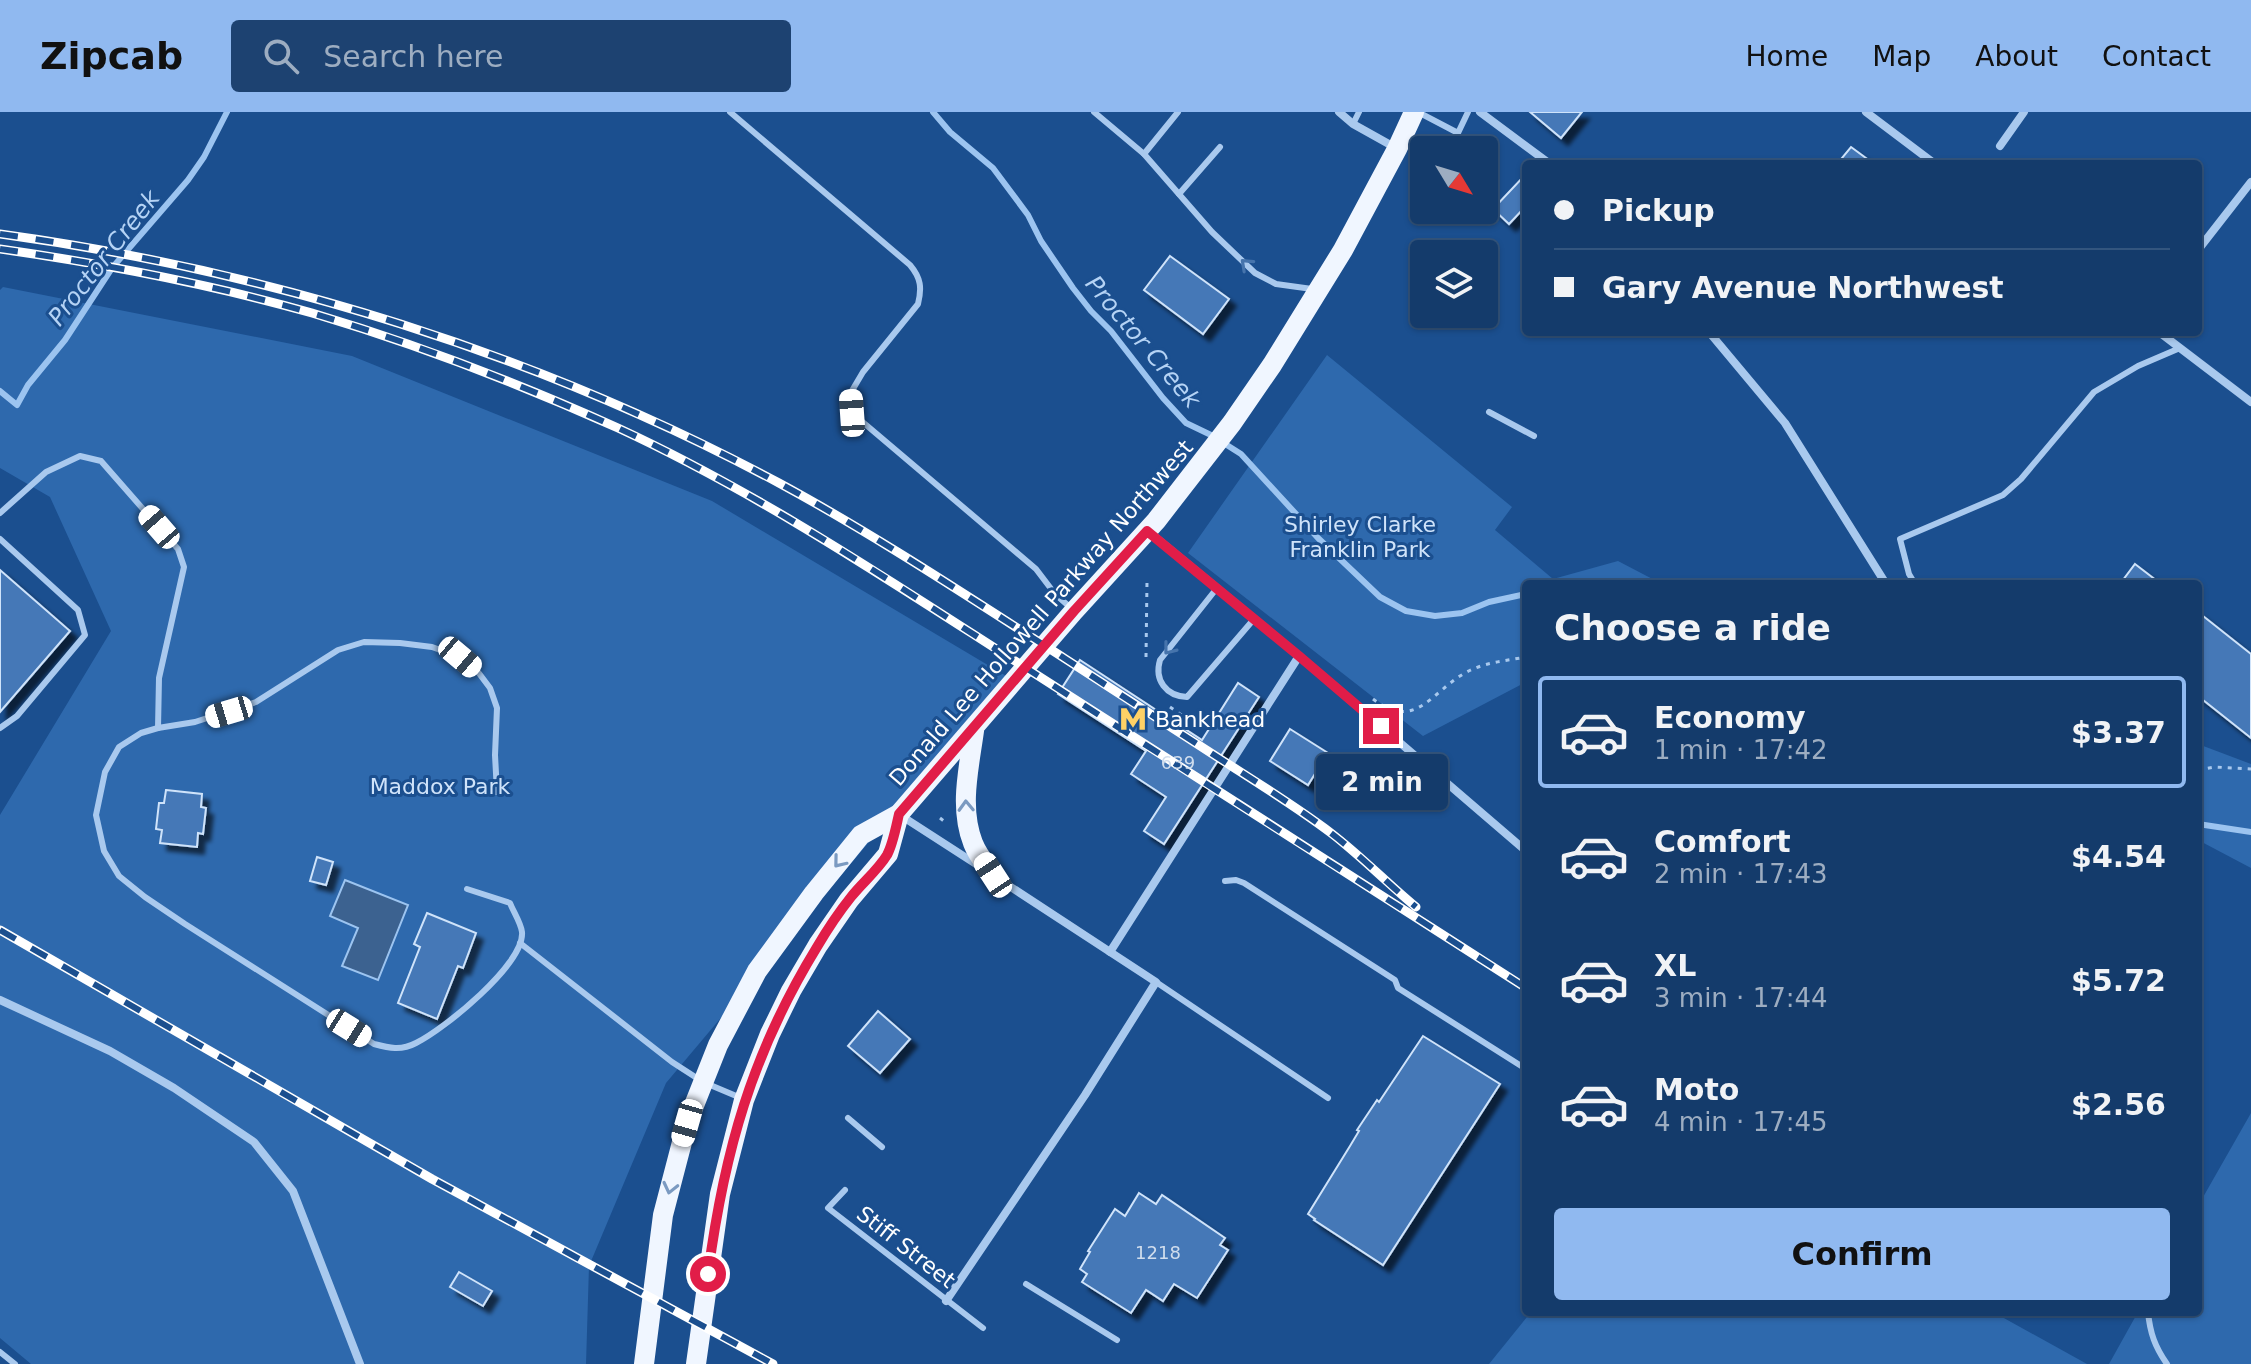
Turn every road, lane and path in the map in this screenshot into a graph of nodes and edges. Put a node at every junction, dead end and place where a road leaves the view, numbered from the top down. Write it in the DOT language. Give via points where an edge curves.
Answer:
graph roads {
  1 [pos="730,112"];
  2 [pos="1094,112"];
  3 [pos="1112,112"];
  4 [pos="1178,112"];
  5 [pos="1339,112"];
  6 [pos="1359,112"];
  7 [pos="1416,112"];
  8 [pos="1468,112"];
  9 [pos="1480,112"];
  10 [pos="1866,112"];
  11 [pos="2024,112"];
  12 [pos="1105,121"];
  13 [pos="1353,124"];
  14 [pos="2000,146"];
  15 [pos="1220,147"];
  16 [pos="1397,149"];
  17 [pos="1144,154"];
  18 [pos="1545,160"];
  19 [pos="1930,160"];
  20 [pos="2251,182"];
  21 [pos="1179,194"];
  22 [pos="2202,245"];
  23 [pos="1317,289"];
  24 [pos="1712,336"];
  25 [pos="2164,336"];
  26 [pos="2180,348"];
  27 [pos="2251,402"];
  28 [pos="1489,412"];
  29 [pos="1534,436"];
  30 [pos="0,513"];
  31 [pos="1147,531"];
  32 [pos="0,539"];
  33 [pos="1883,580"];
  34 [pos="1913,580"];
  35 [pos="1217,588"];
  36 [pos="1074,611"];
  37 [pos="1254,619"];
  38 [pos="1299,656"];
  39 [pos="1522,658"];
  40 [pos="1372,699"];
  41 [pos="0,728"];
  42 [pos="158,728"];
  43 [pos="974,729"];
  44 [pos="2202,769"];
  45 [pos="2251,769"];
  46 [pos="497,792"];
  47 [pos="899,814"];
  48 [pos="940,818"];
  49 [pos="945,822"];
  50 [pos="1522,848"];
  51 [pos="993,875"];
  52 [pos="1225,881"];
  53 [pos="467,889"];
  54 [pos="520,943"];
  55 [pos="1110,952"];
  56 [pos="1156,982"];
  57 [pos="0,1000"];
  58 [pos="1522,1066"];
  59 [pos="703,1082"];
  60 [pos="1328,1098"];
  61 [pos="744,1100"];
  62 [pos="848,1118"];
  63 [pos="882,1147"];
  64 [pos="845,1190"];
  65 [pos="1026,1284"];
  66 [pos="946,1301"];
  67 [pos="2148,1316"];
  68 [pos="983,1328"];
  69 [pos="1117,1340"];
  70 [pos="0,1352"];
  71 [pos="15,1364"];
  72 [pos="360,1364"];
  73 [pos="644,1364"];
  74 [pos="696,1364"];
  75 [pos="2167,1364"];
  1 -- 36 [label="lane" via="918,275 918,304 863,372 850,394 852,413 1036,569"];
  2 -- 12 [label="lane"];
  3 -- 12 [label="lane"];
  4 -- 17 [label="lane"];
  5 -- 13 [label="street"];
  6 -- 13 [label="lane"];
  7 -- 8 [label="lane" via="1458,133"];
  7 -- 16 [label="main road, Donald Lee Hollowell Parkway Northwest"];
  9 -- 18 [label="street"];
  10 -- 19 [label="street"];
  11 -- 14 [label="street"];
  12 -- 17 [label="lane"];
  13 -- 16 [label="street"];
  15 -- 21 [label="lane"];
  16 -- 23 [label="main road, Donald Lee Hollowell Parkway Northwest"];
  17 -- 21 [label="lane"];
  20 -- 22 [label="street"];
  23 -- 21 [label="lane, one-way" via="1276,284 1255,273"];
  23 -- 31 [label="main road, Donald Lee Hollowell Parkway Northwest" via="1232,423"];
  24 -- 33 [label="street" via="1785,423"];
  25 -- 26 [label="street"];
  26 -- 27 [label="street"];
  26 -- 34 [label="lane" via="2094,392 2003,495 1900,539"];
  28 -- 29 [label="lane"];
  30 -- 42 [label="lane" via="46,472 80,456 101,461 178,549 184,567 159,678"];
  31 -- 35 [label="street"];
  31 -- 36 [label="main road, Donald Lee Hollowell Parkway Northwest"];
  32 -- 41 [label="lane" via="78,610 85,635 17,716"];
  35 -- 37 [label="street"];
  35 -- 37 [label="lane, one-way" via="1160,660 1157,670 1165,687 1177,697 1187,697"];
  36 -- 43 [label="main road, Donald Lee Hollowell Parkway Northwest"];
  37 -- 38 [label="street"];
  38 -- 50 [label="street"];
  38 -- 55 [label="street"];
  39 -- 40 [label="path" via="1467,672 1413,711 1384,708"];
  42 -- 46 [label="lane" via="256,702 338,650 364,642 432,647 460,657 490,688 497,708"];
  42 -- 54 [label="lane" via="119,747 105,772 96,815 104,851 119,876 374,1044 394,1049 415,1044 457,1016 508,967"];
  43 -- 47 [label="main road, Donald Lee Hollowell Parkway Northwest"];
  51 -- 43 [label="main road, one-way" via="973,845 966,821"];
  44 -- 45 [label="path"];
  47 -- 51 [label="street"];
  47 -- 59 [label="main road, Donald Lee Hollowell Parkway Northwest, one-way" via="861,835 785,931 757,971"];
  47 -- 61 [label="main road, Donald Lee Hollowell Parkway Northwest" via="888,854 849,900 791,991"];
  48 -- 49 [label="path"];
  51 -- 55 [label="street"];
  52 -- 58 [label="lane" via="1244,883"];
  53 -- 54 [label="lane" via="510,903 522,932"];
  54 -- 59 [label="lane"];
  55 -- 56 [label="street"];
  56 -- 60 [label="lane"];
  56 -- 66 [label="street"];
  57 -- 72 [label="street" via="110,1051 254,1142 293,1191"];
  59 -- 61 [label="lane"];
  59 -- 73 [label="main road, Donald Lee Hollowell Parkway Northwest, one-way" via="663,1215"];
  61 -- 74 [label="main road, Donald Lee Hollowell Parkway Northwest" via="720,1194"];
  62 -- 63 [label="lane"];
  64 -- 66 [label="lane, Stiff Street" via="828,1208"];
  65 -- 69 [label="lane"];
  66 -- 68 [label="lane, Stiff Street"];
  67 -- 75 [label="lane" via="2156,1349"];
  70 -- 71 [label="lane"];
}
